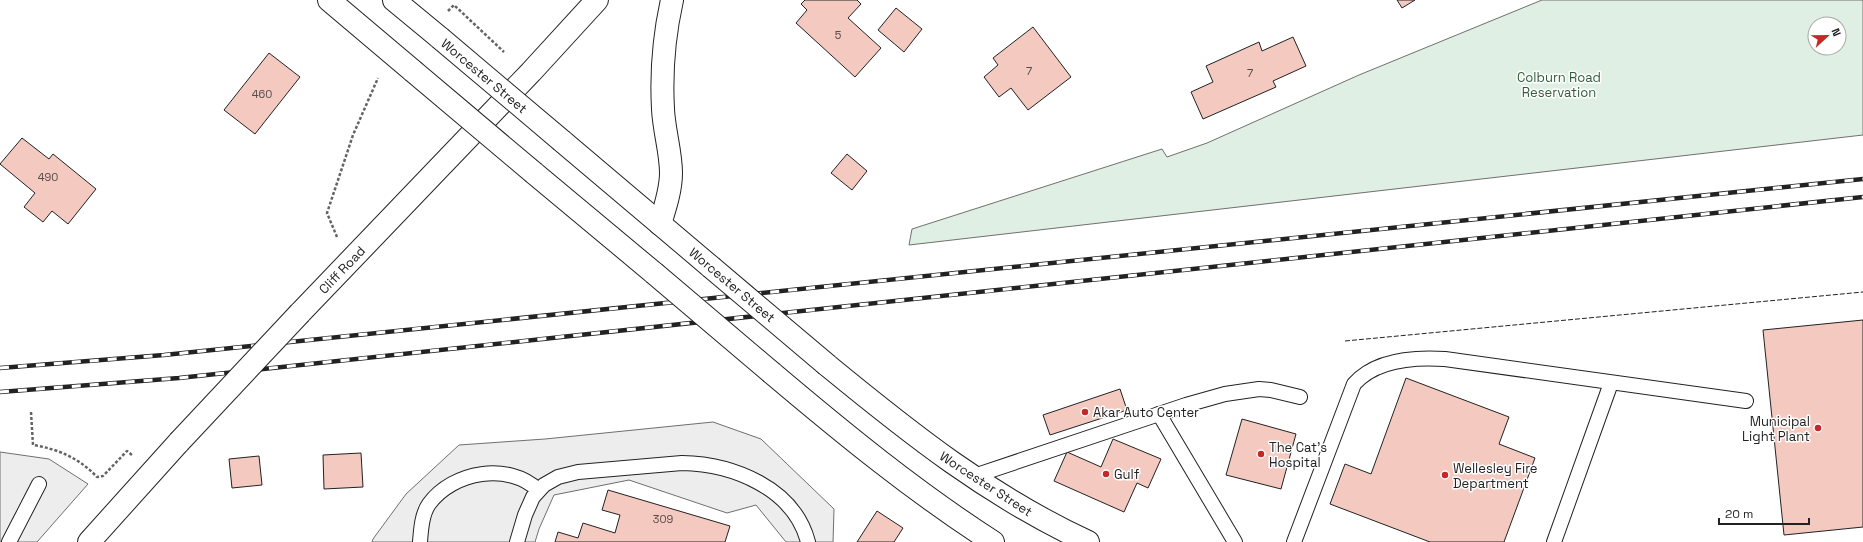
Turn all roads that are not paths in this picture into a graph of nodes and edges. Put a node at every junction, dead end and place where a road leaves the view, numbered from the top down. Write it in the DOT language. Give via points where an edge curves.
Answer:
graph roads {
  1 [pos="329,0"];
  2 [pos="394,0"];
  3 [pos="597,0"];
  4 [pos="672,0"];
  5 [pos="660,224"];
  6 [pos="1611,383"];
  7 [pos="1300,397"];
  8 [pos="1746,401"];
  9 [pos="1159,414"];
  10 [pos="971,477"];
  11 [pos="39,484"];
  12 [pos="538,490"];
  13 [pos="807,538"];
  14 [pos="9,542"];
  15 [pos="89,542"];
  16 [pos="420,542"];
  17 [pos="517,542"];
  18 [pos="993,542"];
  19 [pos="1088,542"];
  20 [pos="1235,542"];
  21 [pos="1294,542"];
  22 [pos="1554,542"];
  1 -- 18 [label="main road, bridge" via="867,452 957,519"];
  2 -- 5 [label="main road, Worcester Street, bridge"];
  3 -- 15 [label="main road, Cliff Road, bridge" via="179,442"];
  4 -- 5 [label="main road" via="666,29 662,87 671,178"];
  5 -- 10 [label="main road, Worcester Street, bridge" via="827,365"];
  6 -- 8 [label="lane"];
  6 -- 21 [label="lane" via="1445,359 1407,359 1370,371 1354,384"];
  6 -- 22 [label="lane"];
  7 -- 9 [label="lane" via="1271,390 1248,390 1213,397"];
  9 -- 10 [label="lane"];
  9 -- 20 [label="lane"];
  10 -- 19 [label="main road, Worcester Street" via="1042,520"];
  11 -- 14 [label="lane"];
  12 -- 13 [label="lane" via="558,476 578,472 665,464 712,465 737,472 775,493 794,512"];
  12 -- 16 [label="lane" via="520,477 503,473 476,475 459,481 429,504 422,524"];
  12 -- 17 [label="lane" via="525,515"];
}
